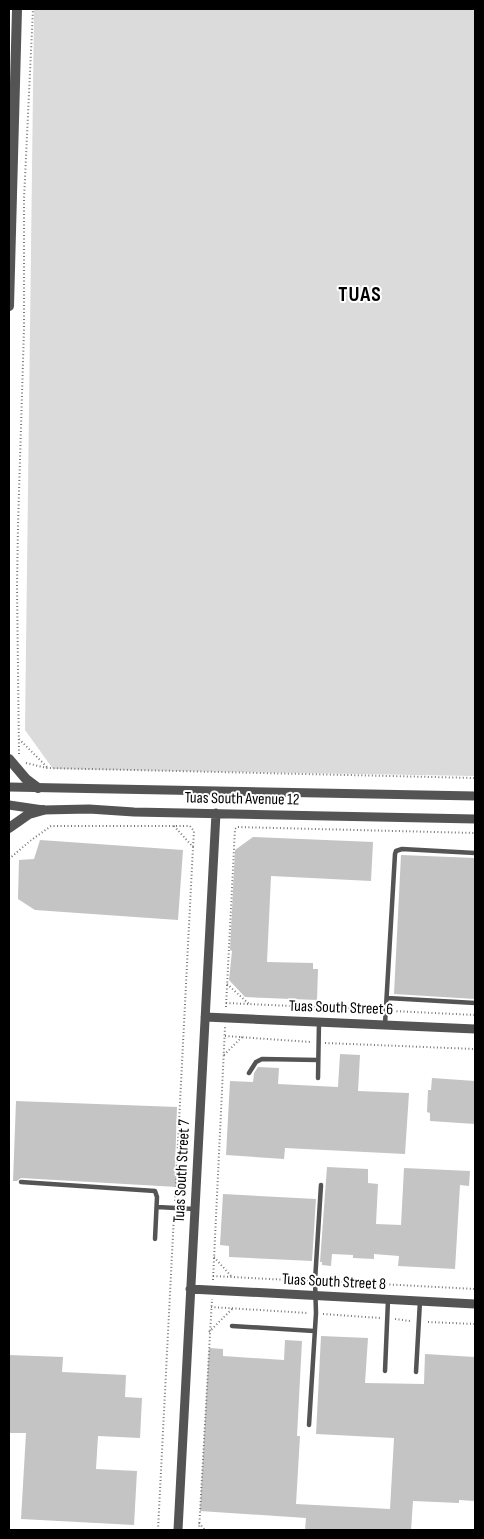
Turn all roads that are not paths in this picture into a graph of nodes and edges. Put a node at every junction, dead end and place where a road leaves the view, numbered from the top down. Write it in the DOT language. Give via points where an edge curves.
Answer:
graph roads {
  1 [pos="17,9"];
  2 [pos="9,306"];
  3 [pos="9,759"];
  4 [pos="9,787"];
  5 [pos="38,788"];
  6 [pos="475,796"];
  7 [pos="9,805"];
  8 [pos="43,810"];
  9 [pos="216,813"];
  10 [pos="475,820"];
  11 [pos="9,828"];
  12 [pos="475,853"];
  13 [pos="387,998"];
  14 [pos="475,1003"];
  15 [pos="205,1017"];
  16 [pos="319,1022"];
  17 [pos="385,1025"];
  18 [pos="475,1029"];
  19 [pos="318,1060"];
  20 [pos="249,1073"];
  21 [pos="318,1078"];
  22 [pos="21,1182"];
  23 [pos="321,1185"];
  24 [pos="156,1207"];
  25 [pos="195,1210"];
  26 [pos="155,1239"];
  27 [pos="190,1289"];
  28 [pos="315,1296"];
  29 [pos="388,1299"];
  30 [pos="420,1301"];
  31 [pos="475,1304"];
  32 [pos="232,1326"];
  33 [pos="314,1331"];
  34 [pos="385,1371"];
  35 [pos="416,1372"];
  36 [pos="309,1425"];
  37 [pos="178,1530"];
  1 -- 2 [label="street"];
  3 -- 5 [label="street"];
  4 -- 5 [label="street, Tuas South Avenue 12"];
  5 -- 6 [label="street, Tuas South Avenue 12"];
  7 -- 8 [label="street, Tuas South Avenue 12"];
  8 -- 9 [label="street, Tuas South Avenue 12"];
  8 -- 11 [label="street" via="29,814"];
  9 -- 10 [label="street, Tuas South Avenue 12"];
  9 -- 15 [label="street, Tuas South Street 7"];
  12 -- 13 [label="lane" via="402,849 394,854"];
  13 -- 14 [label="lane"];
  13 -- 17 [label="lane"];
  15 -- 16 [label="street, Tuas South Street 6"];
  15 -- 25 [label="street, Tuas South Street 7"];
  16 -- 17 [label="street, Tuas South Street 6"];
  16 -- 19 [label="lane"];
  17 -- 18 [label="street, Tuas South Street 6"];
  19 -- 20 [label="lane" via="262,1059"];
  19 -- 21 [label="lane"];
  22 -- 24 [label="lane" via="150,1190 157,1194"];
  23 -- 28 [label="lane"];
  24 -- 25 [label="lane"];
  24 -- 26 [label="lane"];
  25 -- 27 [label="street, Tuas South Street 7"];
  27 -- 28 [label="street, Tuas South Street 8"];
  27 -- 37 [label="street, Tuas South Street 7"];
  28 -- 29 [label="street, Tuas South Street 8"];
  28 -- 33 [label="lane"];
  29 -- 30 [label="street, Tuas South Street 8"];
  29 -- 34 [label="lane"];
  30 -- 31 [label="street, Tuas South Street 8"];
  30 -- 35 [label="lane"];
  32 -- 33 [label="lane"];
  33 -- 36 [label="lane"];
}
